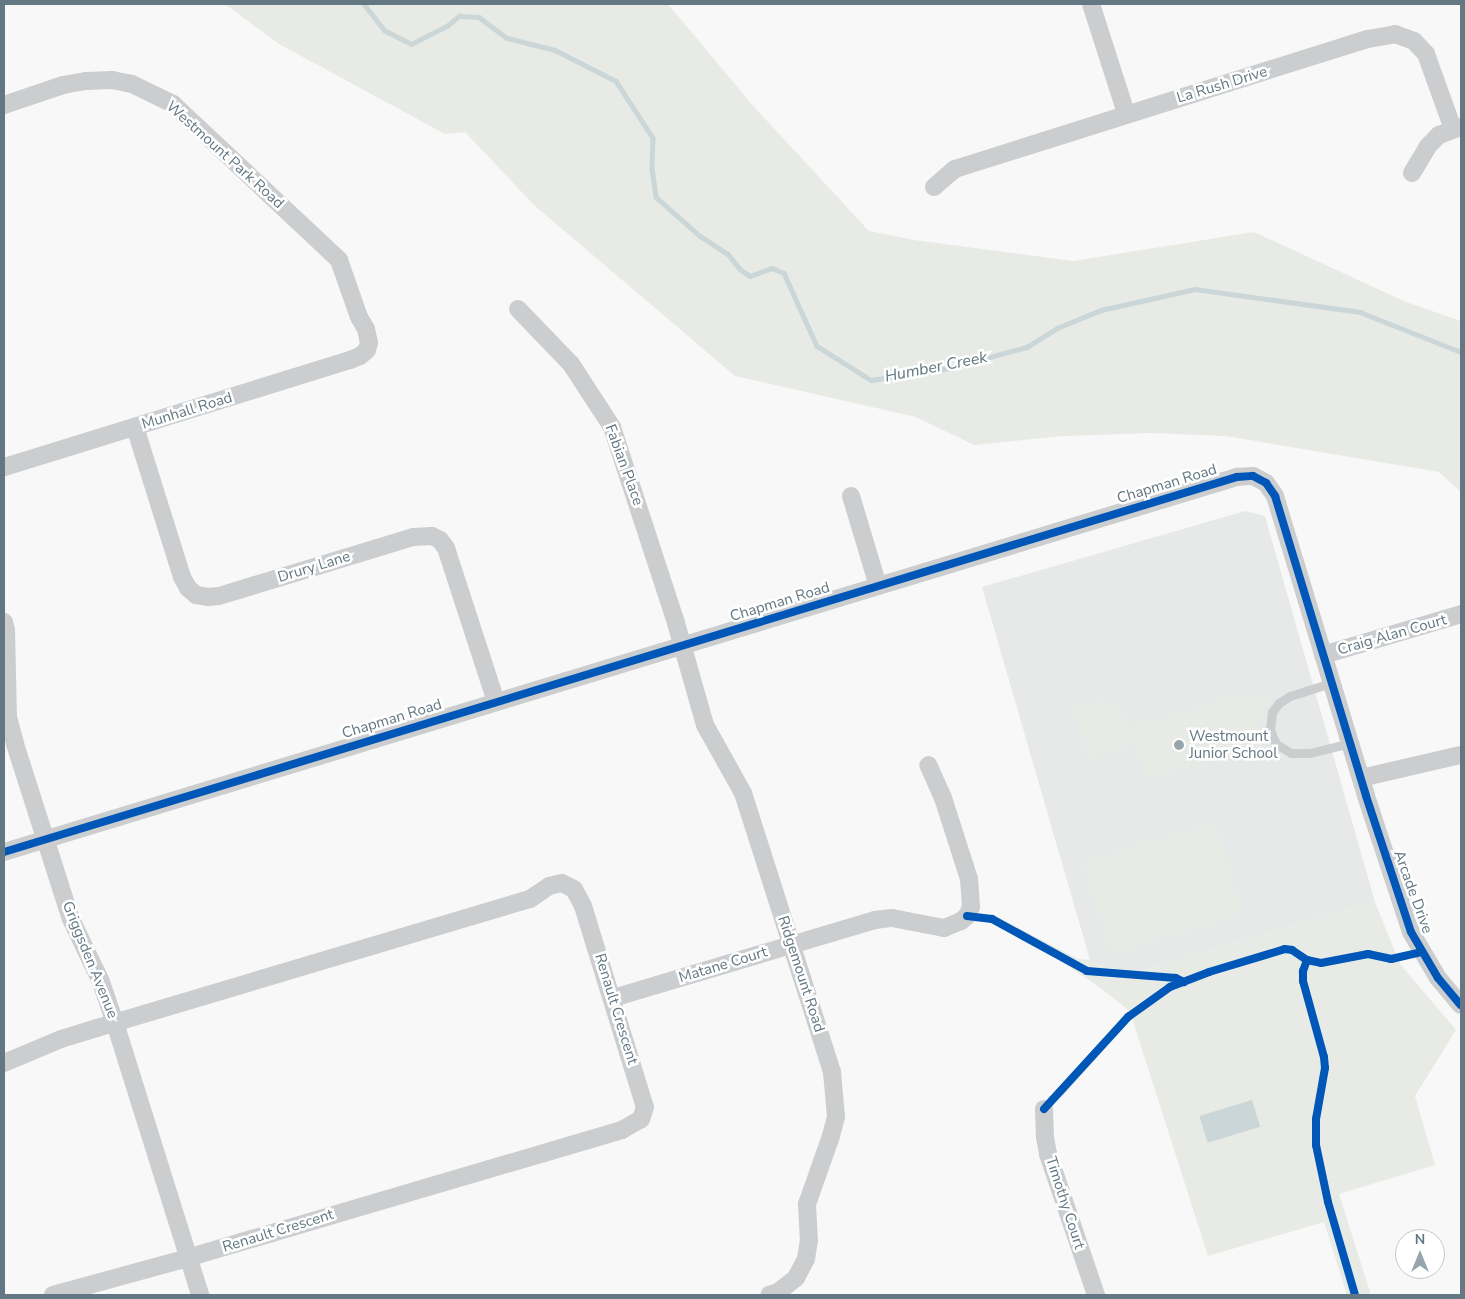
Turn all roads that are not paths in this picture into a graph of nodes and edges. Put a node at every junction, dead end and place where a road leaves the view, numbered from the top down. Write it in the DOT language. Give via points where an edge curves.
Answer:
graph roads {
  1 [pos="1091,4"];
  2 [pos="4,105"];
  3 [pos="1126,113"];
  4 [pos="1457,128"];
  5 [pos="1412,173"];
  6 [pos="934,186"];
  7 [pos="518,309"];
  8 [pos="368,350"];
  9 [pos="135,427"];
  10 [pos="4,467"];
  11 [pos="851,496"];
  12 [pos="878,586"];
  13 [pos="1461,614"];
  14 [pos="4,622"];
  15 [pos="682,647"];
  16 [pos="1323,655"];
  17 [pos="5,664"];
  18 [pos="1331,683"];
  19 [pos="496,702"];
  20 [pos="1350,743"];
  21 [pos="1461,755"];
  22 [pos="928,765"];
  23 [pos="1361,778"];
  24 [pos="44,838"];
  25 [pos="4,852"];
  26 [pos="791,945"];
  27 [pos="613,998"];
  28 [pos="1461,1005"];
  29 [pos="115,1023"];
  30 [pos="4,1063"];
  31 [pos="1044,1109"];
  32 [pos="188,1258"];
  33 [pos="53,1295"];
  34 [pos="200,1295"];
  35 [pos="769,1295"];
  36 [pos="1096,1295"];
  1 -- 3 [label="street"];
  2 -- 8 [label="street, Westmount Park Road" via="63,85 104,80 132,84 173,104 339,260 366,328"];
  3 -- 4 [label="street, La Rush Drive" via="1368,39 1395,34 1414,41 1426,54"];
  3 -- 6 [label="street, La Rush Drive" via="955,169"];
  4 -- 5 [label="street" via="1439,135 1428,146"];
  7 -- 15 [label="street, Fabian Place" via="571,364 612,427"];
  8 -- 9 [label="street, Munhall Road" via="350,360"];
  9 -- 10 [label="street, Munhall Road"];
  9 -- 19 [label="street, Drury Lane" via="182,578 196,595 218,596 413,536 432,536 446,548"];
  11 -- 12 [label="street"];
  12 -- 15 [label="street, Chapman Road"];
  12 -- 16 [label="street, Chapman Road" via="1237,477 1253,476 1266,483 1275,496"];
  13 -- 16 [label="street, Craig Alan Court"];
  14 -- 17 [label="street, Griggsden Avenue"];
  15 -- 19 [label="street, Chapman Road"];
  15 -- 26 [label="street, Ridgemount Road" via="705,725 743,793"];
  16 -- 18 [label="street, Chapman Road"];
  17 -- 24 [label="street, Griggsden Avenue" via="8,717"];
  18 -- 20 [label="street, Chapman Road"];
  18 -- 20 [label="lane" via="1290,696 1279,703 1272,712 1270,730 1276,744 1291,753 1310,753"];
  19 -- 24 [label="street, Chapman Road"];
  20 -- 23 [label="street, Chapman Road"];
  21 -- 23 [label="street"];
  22 -- 26 [label="street, Matane Court" via="943,798 969,879 972,899 967,916 944,928 892,918 874,920"];
  23 -- 28 [label="street, Arcade Drive" via="1411,932 1438,978"];
  24 -- 25 [label="street, Chapman Road"];
  24 -- 29 [label="street, Griggsden Avenue" via="71,919 101,982"];
  26 -- 27 [label="street, Matane Court"];
  26 -- 35 [label="street, Ridgemount Road" via="832,1072 836,1117 807,1204 806,1259 796,1278"];
  27 -- 29 [label="street, Renault Crescent" via="578,895 567,884 556,883 530,899"];
  27 -- 32 [label="street, Renault Crescent" via="645,1107 641,1118 622,1130"];
  29 -- 30 [label="street, Renault Crescent" via="61,1039"];
  29 -- 32 [label="street, Griggsden Avenue"];
  31 -- 36 [label="street, Timothy Court" via="1048,1154"];
  32 -- 33 [label="street, Renault Crescent"];
  32 -- 34 [label="street, Griggsden Avenue"];
}
